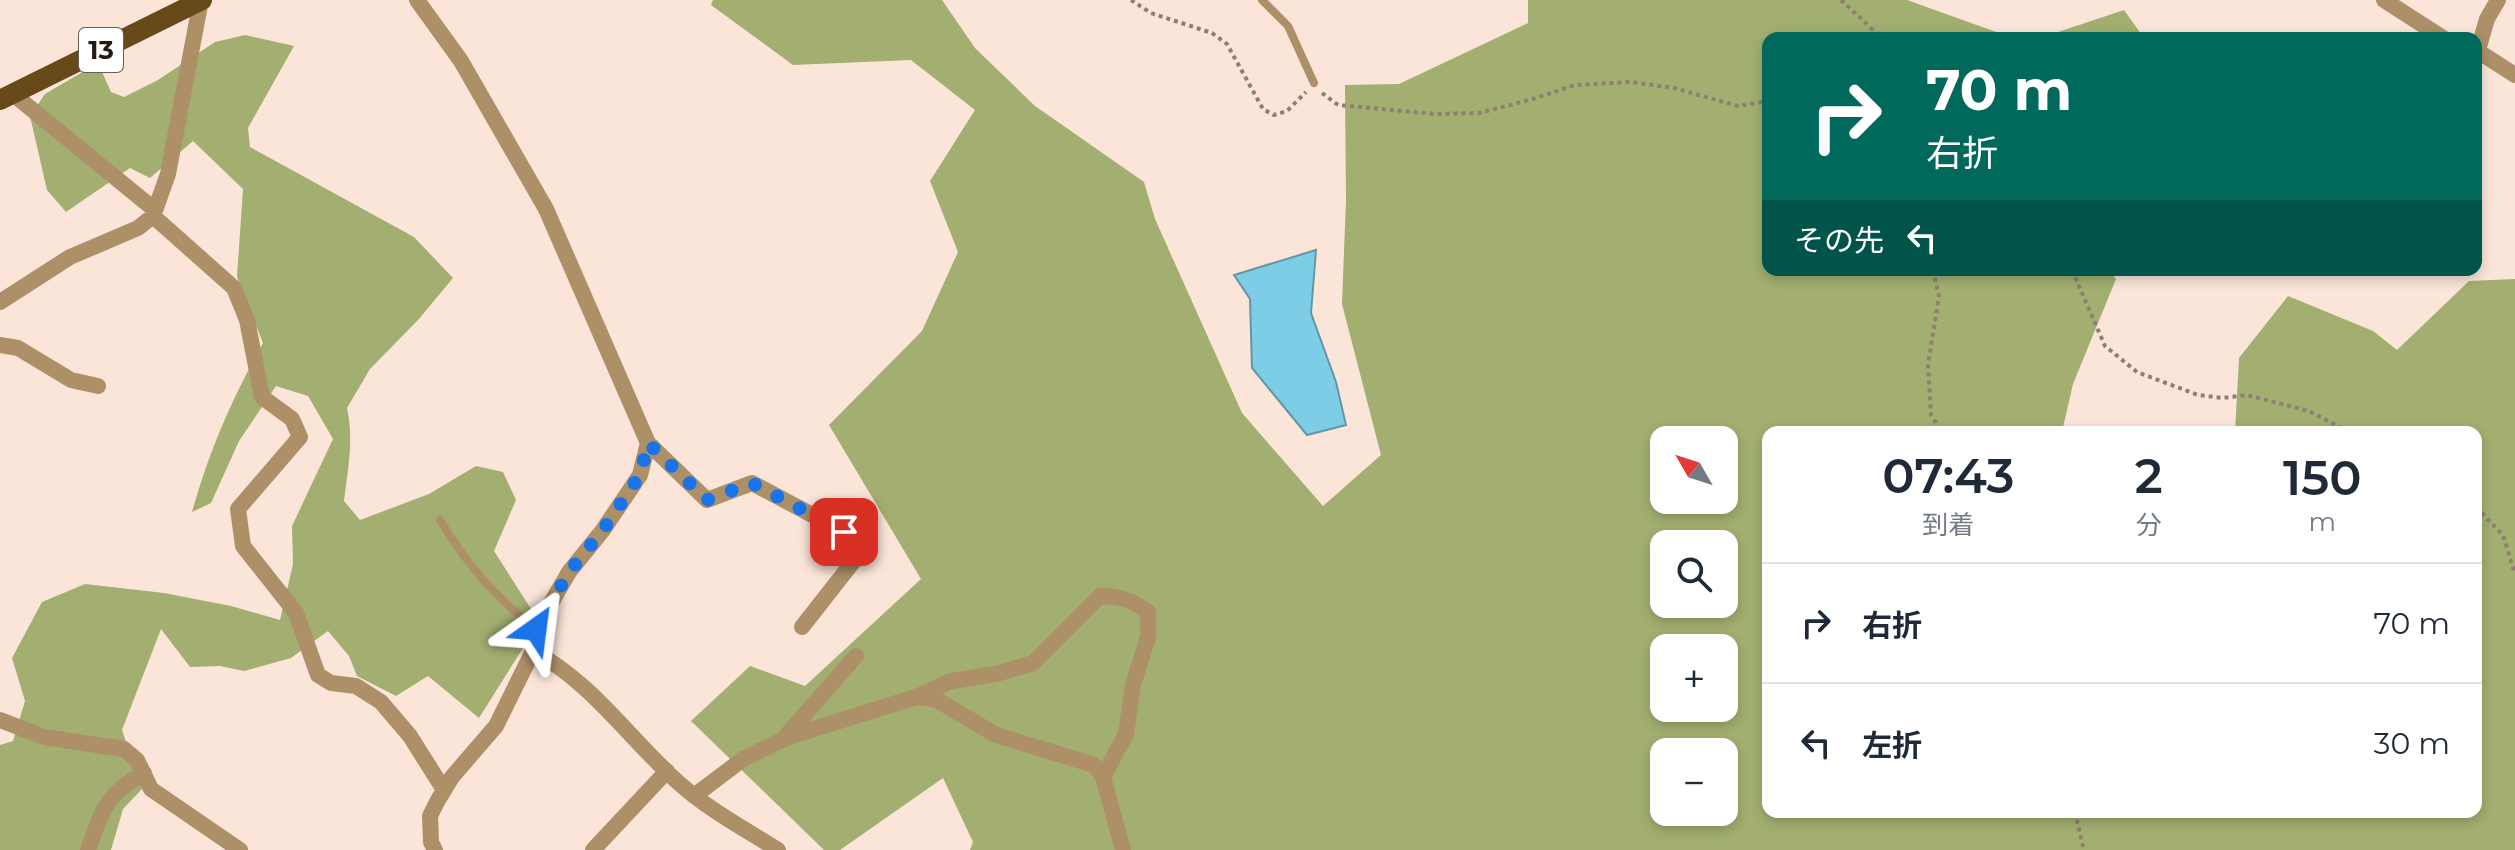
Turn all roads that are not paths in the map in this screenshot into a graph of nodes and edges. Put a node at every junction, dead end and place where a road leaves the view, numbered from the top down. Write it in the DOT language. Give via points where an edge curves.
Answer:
graph roads {
  1 [pos="202,0"];
  2 [pos="417,0"];
  3 [pos="1262,0"];
  4 [pos="2384,0"];
  5 [pos="2498,0"];
  6 [pos="2434,32"];
  7 [pos="2482,35"];
  8 [pos="2482,54"];
  9 [pos="2515,75"];
  10 [pos="1314,83"];
  11 [pos="7,97"];
  12 [pos="154,213"];
  13 [pos="0,302"];
  14 [pos="0,345"];
  15 [pos="98,386"];
  16 [pos="648,443"];
  17 [pos="440,520"];
  18 [pos="802,627"];
  19 [pos="536,629"];
  20 [pos="533,651"];
  21 [pos="856,656"];
  22 [pos="916,697"];
  23 [pos="0,720"];
  24 [pos="782,741"];
  25 [pos="667,771"];
  26 [pos="144,773"];
  27 [pos="1103,777"];
  28 [pos="444,790"];
  29 [pos="694,796"];
  30 [pos="88,850"];
  31 [pos="240,850"];
  32 [pos="435,850"];
  33 [pos="593,850"];
  34 [pos="778,850"];
  35 [pos="1123,850"];
  1 -- 11 [label="main road, 13"];
  1 -- 12 [label="street" via="168,174"];
  2 -- 16 [label="street" via="461,61 546,209"];
  3 -- 10 [label="lane" via="1288,26"];
  4 -- 6 [label="street"];
  5 -- 7 [label="street"];
  8 -- 9 [label="street"];
  11 -- 12 [label="street"];
  12 -- 13 [label="street" via="138,228 70,257"];
  12 -- 28 [label="street" via="234,288 247,320 262,397 292,419 300,437 238,509 243,546 296,613 318,675 331,683 356,686 381,702"];
  14 -- 15 [label="street" via="18,348 71,380"];
  16 -- 18 [label="street" via="707,500 752,483 867,544"];
  16 -- 19 [label="street" via="640,475 569,572"];
  17 -- 19 [label="lane" via="482,581"];
  19 -- 20 [label="street"];
  20 -- 25 [label="street" via="616,716"];
  20 -- 28 [label="street" via="496,726"];
  21 -- 24 [label="street"];
  22 -- 24 [label="street"];
  22 -- 27 [label="street" via="937,700 996,735 1094,765"];
  22 -- 27 [label="street" via="951,681 1033,663 1100,596 1136,603 1148,612 1148,637 1133,685 1126,734"];
  23 -- 26 [label="street" via="44,737 124,749"];
  24 -- 29 [label="street" via="743,759"];
  25 -- 29 [label="street"];
  25 -- 33 [label="street"];
  26 -- 30 [label="street" via="102,808"];
  26 -- 31 [label="street" via="151,789"];
  27 -- 35 [label="street"];
  28 -- 32 [label="street" via="430,816"];
  29 -- 34 [label="street"];
}
